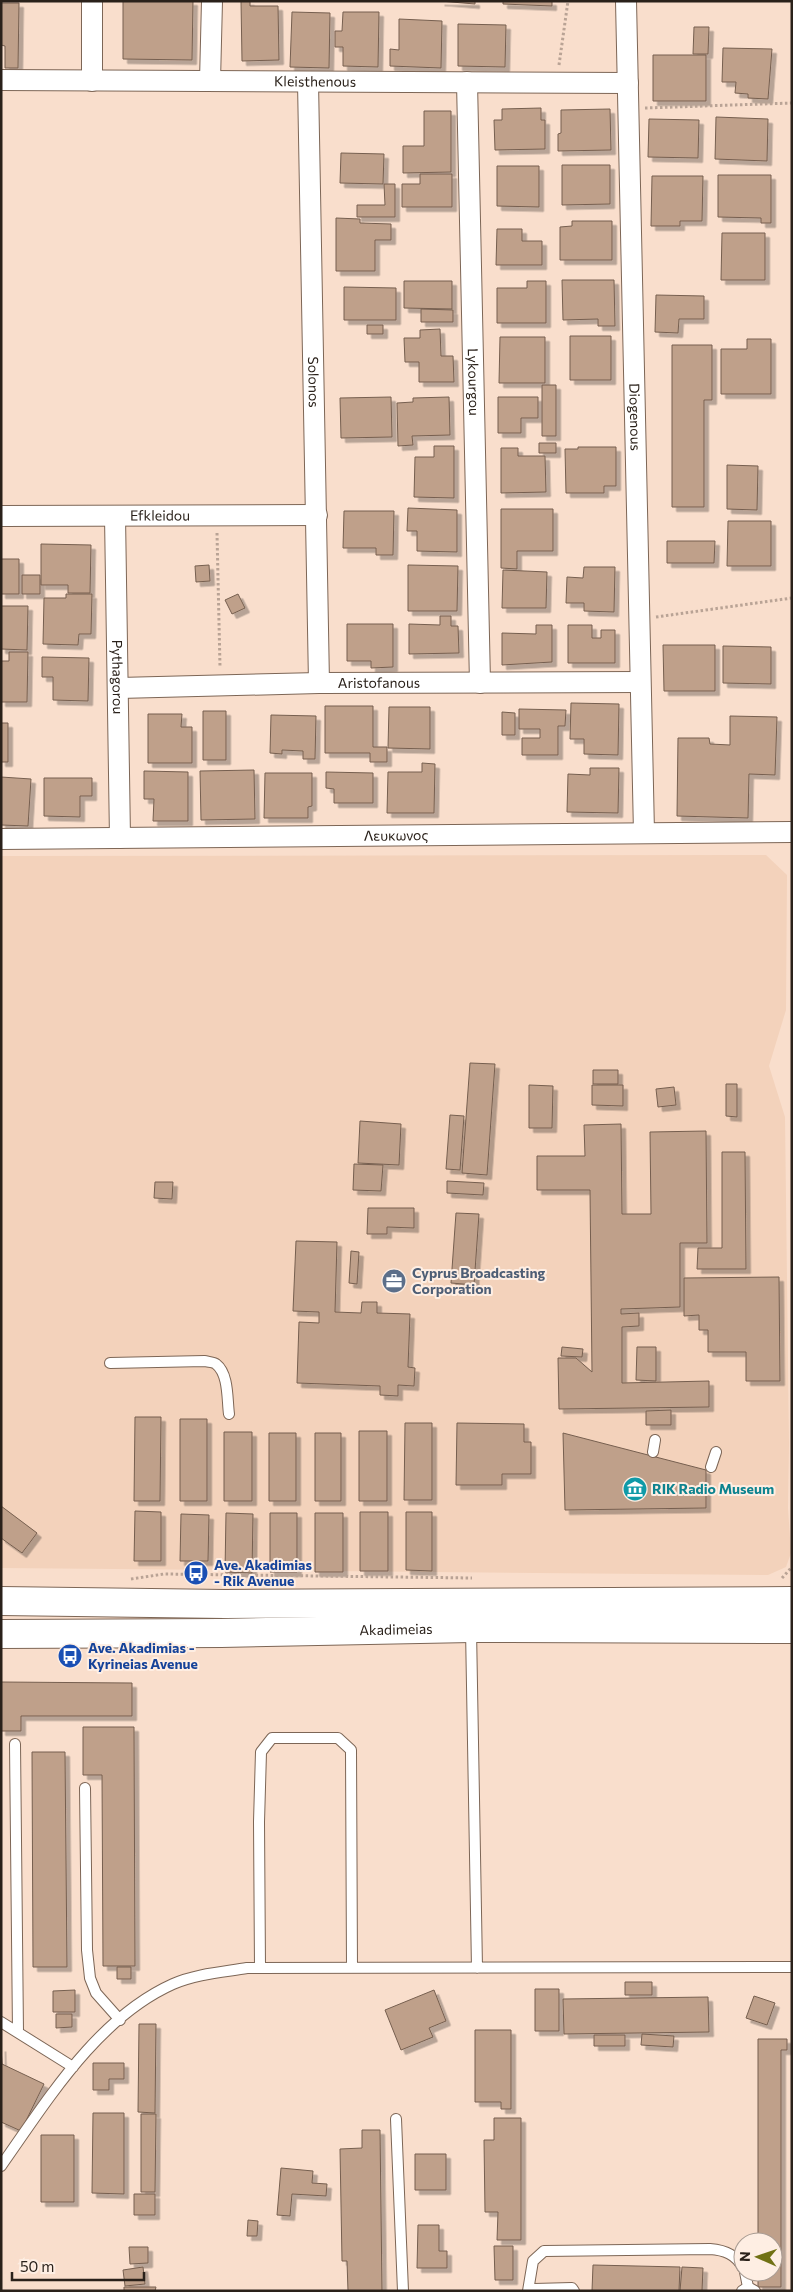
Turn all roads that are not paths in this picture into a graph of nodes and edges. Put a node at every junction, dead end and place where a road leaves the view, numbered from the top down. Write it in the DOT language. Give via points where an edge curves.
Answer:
graph roads {
  1 [pos="92,1"];
  2 [pos="212,1"];
  3 [pos="626,1"];
  4 [pos="1,80"];
  5 [pos="92,81"];
  6 [pos="210,81"];
  7 [pos="308,82"];
  8 [pos="467,82"];
  9 [pos="628,83"];
  10 [pos="317,515"];
  11 [pos="1,516"];
  12 [pos="115,516"];
  13 [pos="640,682"];
  14 [pos="480,683"];
  15 [pos="319,684"];
  16 [pos="119,688"];
  17 [pos="792,832"];
  18 [pos="644,833"];
  19 [pos="120,838"];
  20 [pos="1,839"];
  21 [pos="110,1362"];
  22 [pos="228,1414"];
  23 [pos="655,1440"];
  24 [pos="654,1452"];
  25 [pos="716,1452"];
  26 [pos="711,1468"];
  27 [pos="1,1600"];
  28 [pos="792,1601"];
  29 [pos="471,1628"];
  30 [pos="792,1628"];
  31 [pos="1,1634"];
  32 [pos="15,1744"];
  33 [pos="85,1788"];
  34 [pos="792,1967"];
  35 [pos="260,1968"];
  36 [pos="352,1968"];
  37 [pos="476,1968"];
  38 [pos="120,2020"];
  39 [pos="1,2022"];
  40 [pos="18,2032"];
  41 [pos="72,2066"];
  42 [pos="396,2119"];
  43 [pos="1,2166"];
  44 [pos="733,2255"];
  45 [pos="403,2291"];
  46 [pos="530,2291"];
  47 [pos="574,2291"];
  1 -- 5 [label="street"];
  2 -- 6 [label="street"];
  3 -- 9 [label="street, Diogenous"];
  4 -- 5 [label="street, Kleisthenous"];
  5 -- 6 [label="street, Kleisthenous"];
  6 -- 7 [label="street, Kleisthenous"];
  7 -- 8 [label="street, Kleisthenous"];
  7 -- 10 [label="street, Solonos"];
  8 -- 9 [label="street, Kleisthenous"];
  8 -- 14 [label="street, Lykourgou"];
  9 -- 13 [label="street, Diogenous"];
  10 -- 12 [label="street, Efkleidou"];
  10 -- 15 [label="street, Solonos"];
  11 -- 12 [label="street, Efkleidou"];
  12 -- 16 [label="street, Pythagorou"];
  13 -- 14 [label="street, Aristofanous"];
  13 -- 18 [label="street, Diogenous"];
  14 -- 15 [label="street, Aristofanous"];
  15 -- 16 [label="street, Aristofanous"];
  16 -- 19 [label="street, Pythagorou"];
  17 -- 18 [label="street, Λευκωνος"];
  18 -- 19 [label="street, Λευκωνος"];
  19 -- 20 [label="street, Λευκωνος"];
  21 -- 22 [label="lane" via="216,1363 226,1384"];
  23 -- 24 [label="lane"];
  25 -- 26 [label="lane"];
  27 -- 28 [label="main road, Akadimeias" via="225,1604"];
  29 -- 30 [label="main road, Akadimeias"];
  29 -- 31 [label="main road, Akadimeias"];
  29 -- 37 [label="lane"];
  32 -- 40 [label="lane"];
  33 -- 38 [label="lane" via="90,1978 96,1993"];
  34 -- 37 [label="lane"];
  35 -- 36 [label="lane"];
  35 -- 36 [label="lane" via="261,1752 272,1738 338,1738 351,1750"];
  35 -- 38 [label="lane" via="210,1974 174,1983"];
  36 -- 37 [label="lane"];
  38 -- 41 [label="lane" via="89,2046"];
  39 -- 40 [label="lane"];
  40 -- 41 [label="lane"];
  41 -- 43 [label="lane"];
  42 -- 45 [label="lane"];
  44 -- 46 [label="lane" via="710,2249 544,2251 533,2261"];
  46 -- 47 [label="lane" via="572,2288"];
}
